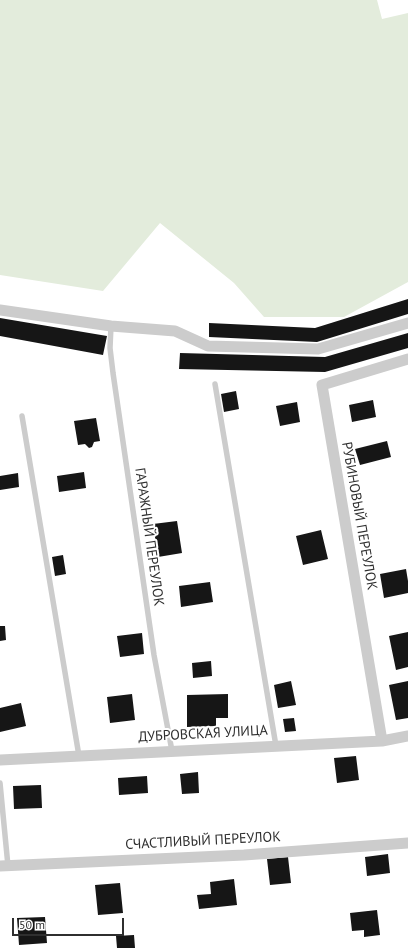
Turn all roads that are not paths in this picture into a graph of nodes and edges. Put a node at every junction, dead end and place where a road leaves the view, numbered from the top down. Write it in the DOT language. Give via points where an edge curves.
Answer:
graph roads {
  1 [pos="0,310"];
  2 [pos="408,322"];
  3 [pos="111,326"];
  4 [pos="408,359"];
  5 [pos="215,384"];
  6 [pos="22,416"];
  7 [pos="408,736"];
  8 [pos="382,741"];
  9 [pos="276,746"];
  10 [pos="172,751"];
  11 [pos="79,756"];
  12 [pos="0,760"];
  13 [pos="0,783"];
  14 [pos="408,843"];
  15 [pos="4,866"];
  1 -- 3 [label="street"];
  2 -- 3 [label="street" via="318,350 208,346 175,331"];
  3 -- 10 [label="lane, ГАРАЖНЫЙ ПЕРЕУЛОК" via="110,348 153,647"];
  4 -- 8 [label="street, РУБИНОВЫЙ ПЕРЕУЛОК" via="322,385"];
  5 -- 9 [label="lane"];
  6 -- 11 [label="lane"];
  7 -- 8 [label="street, ДУБРОВСКАЯ УЛИЦА"];
  8 -- 9 [label="street, ДУБРОВСКАЯ УЛИЦА"];
  9 -- 10 [label="street, ДУБРОВСКАЯ УЛИЦА"];
  10 -- 11 [label="street, ДУБРОВСКАЯ УЛИЦА"];
  11 -- 12 [label="street, ДУБРОВСКАЯ УЛИЦА"];
  13 -- 15 [label="lane"];
  14 -- 15 [label="street, СЧАСТЛИВЫЙ ПЕРЕУЛОК" via="244,855"];
}
